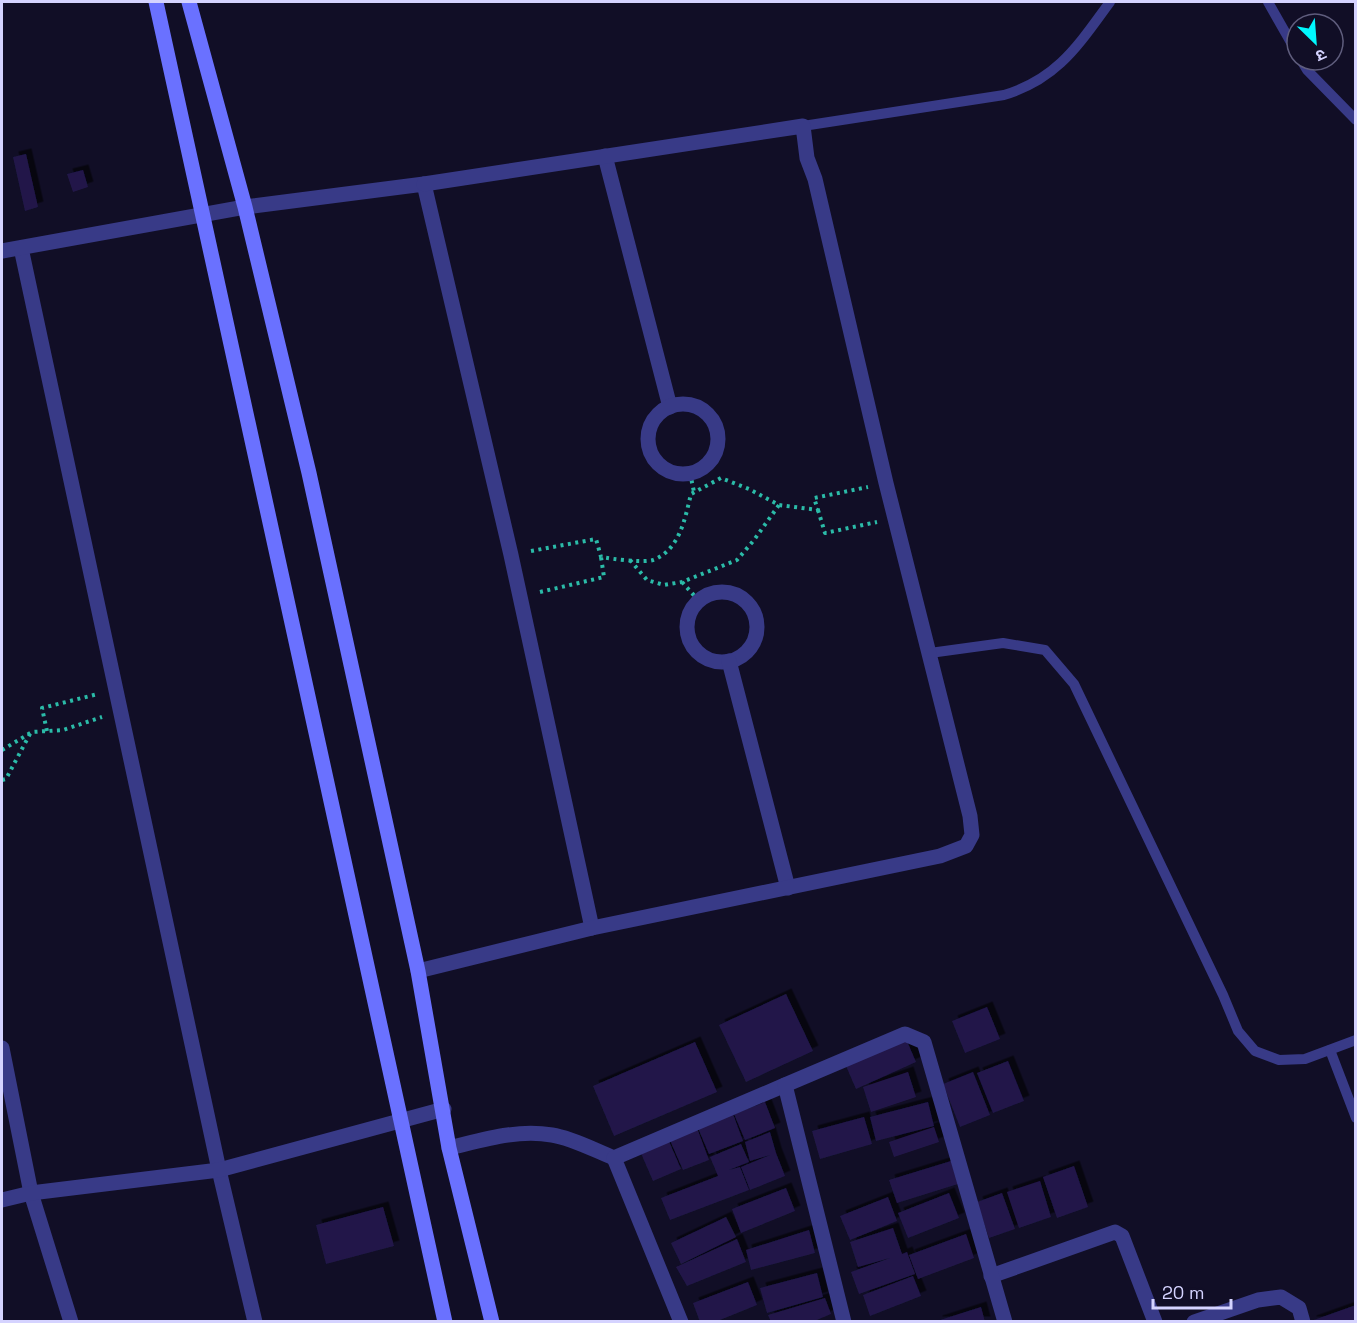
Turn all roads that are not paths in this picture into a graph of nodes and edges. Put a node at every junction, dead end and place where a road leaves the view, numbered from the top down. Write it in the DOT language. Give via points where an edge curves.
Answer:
graph roads {
  1 [pos="156,2"];
  2 [pos="189,2"];
  3 [pos="1110,2"];
  4 [pos="1268,2"];
  5 [pos="1285,32"];
  6 [pos="1309,72"];
  7 [pos="1356,120"];
  8 [pos="803,126"];
  9 [pos="605,156"];
  10 [pos="424,184"];
  11 [pos="245,207"];
  12 [pos="204,215"];
  13 [pos="21,248"];
  14 [pos="2,250"];
  15 [pos="670,407"];
  16 [pos="930,653"];
  17 [pos="729,661"];
  18 [pos="788,888"];
  19 [pos="592,928"];
  20 [pos="418,971"];
  21 [pos="1356,1040"];
  22 [pos="2,1047"];
  23 [pos="1330,1050"];
  24 [pos="785,1085"];
  25 [pos="444,1109"];
  26 [pos="1356,1118"];
  27 [pos="400,1121"];
  28 [pos="449,1148"];
  29 [pos="614,1158"];
  30 [pos="219,1170"];
  31 [pos="31,1193"];
  32 [pos="2,1200"];
  33 [pos="991,1276"];
  34 [pos="71,1322"];
  35 [pos="255,1322"];
  36 [pos="445,1322"];
  37 [pos="492,1322"];
  38 [pos="681,1322"];
  39 [pos="844,1322"];
  40 [pos="1005,1322"];
  41 [pos="1155,1322"];
  42 [pos="1194,1322"];
  43 [pos="1303,1322"];
  1 -- 12 [label="street"];
  2 -- 11 [label="street"];
  3 -- 8 [label="lane" via="1072,54 1017,91"];
  4 -- 5 [label="lane"];
  6 -- 7 [label="lane"];
  8 -- 9 [label="street"];
  8 -- 16 [label="street" via="807,158"];
  9 -- 10 [label="street"];
  9 -- 15 [label="street"];
  10 -- 11 [label="street"];
  10 -- 19 [label="street" via="511,555"];
  11 -- 12 [label="street"];
  11 -- 20 [label="street" via="309,473"];
  12 -- 13 [label="street"];
  12 -- 27 [label="street"];
  13 -- 14 [label="street"];
  13 -- 30 [label="street"];
  15 -- 15 [label="street" via="693,405 711,419 718,441 709,462 701,469 678,474 658,464 652,455 648,444 652,422"];
  16 -- 18 [label="street" via="970,816 972,835 966,846 940,856"];
  16 -- 23 [label="lane" via="1003,643 1045,650 1074,684 1238,1031 1255,1050 1279,1060 1305,1059"];
  17 -- 17 [label="street" via="748,650 757,628 756,617 742,599 720,592 699,601 688,621 688,632 698,652 707,658"];
  17 -- 18 [label="street"];
  18 -- 19 [label="street"];
  19 -- 20 [label="street"];
  20 -- 25 [label="street"];
  21 -- 23 [label="lane"];
  22 -- 31 [label="street"];
  23 -- 26 [label="lane"];
  24 -- 29 [label="street"];
  24 -- 33 [label="street" via="905,1034 924,1042"];
  24 -- 39 [label="street"];
  25 -- 27 [label="street"];
  25 -- 28 [label="street"];
  27 -- 30 [label="street"];
  27 -- 36 [label="street"];
  28 -- 29 [label="street" via="525,1132 554,1135"];
  28 -- 37 [label="street"];
  29 -- 38 [label="street"];
  30 -- 31 [label="street"];
  30 -- 35 [label="street"];
  31 -- 32 [label="street"];
  31 -- 34 [label="street"];
  33 -- 40 [label="street"];
  33 -- 41 [label="street" via="1115,1232 1122,1236"];
  42 -- 43 [label="street" via="1258,1300 1281,1297 1299,1308"];
}
